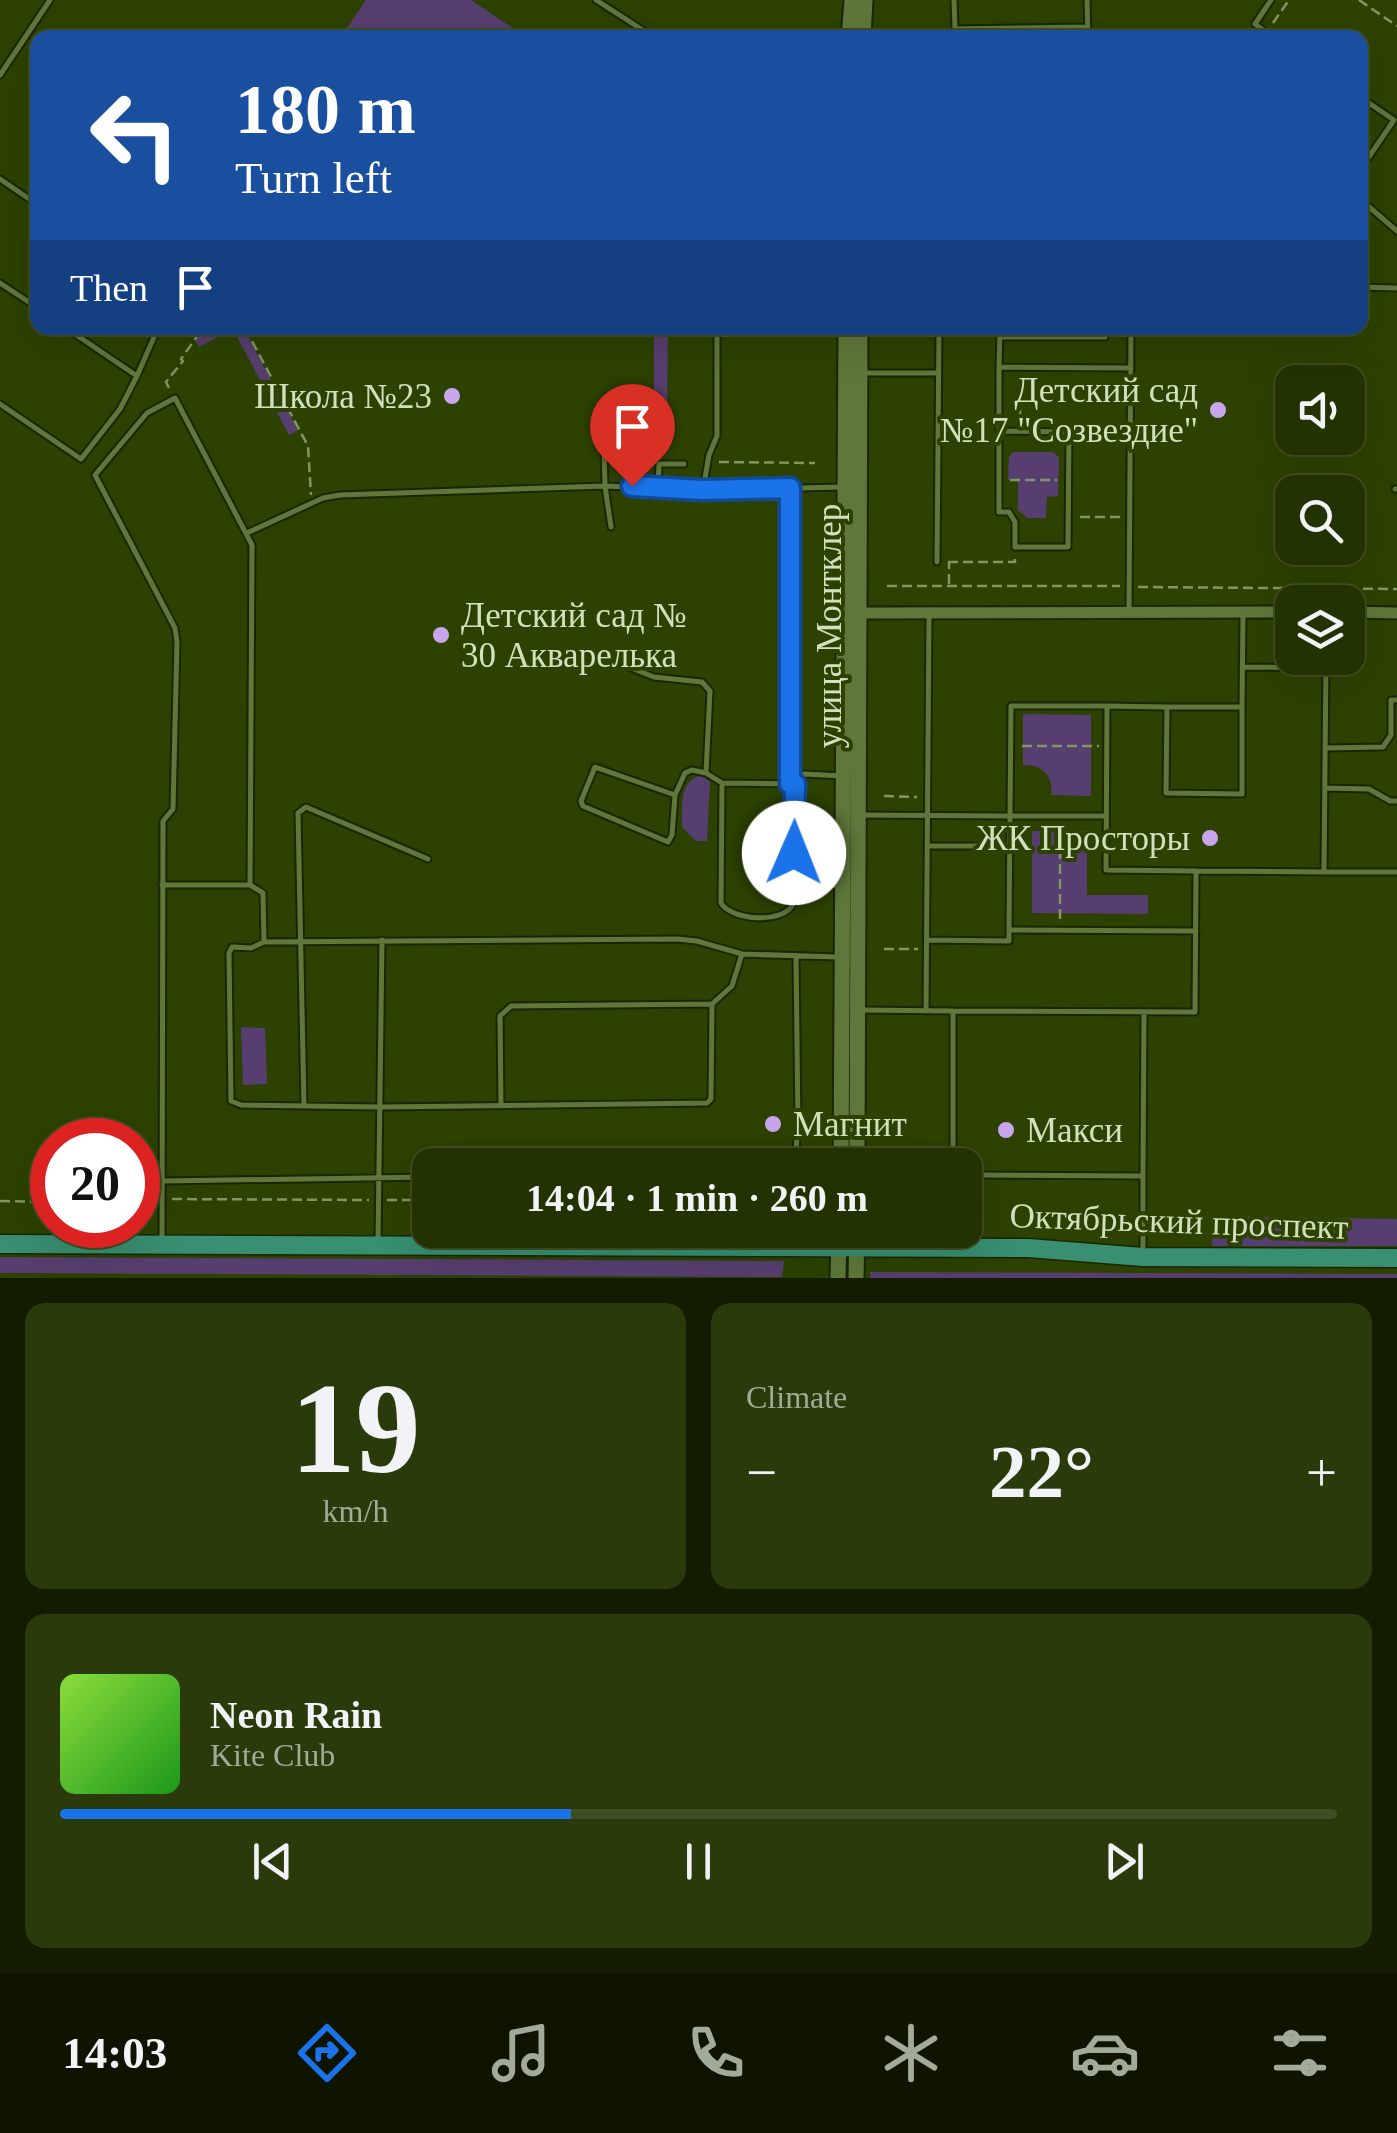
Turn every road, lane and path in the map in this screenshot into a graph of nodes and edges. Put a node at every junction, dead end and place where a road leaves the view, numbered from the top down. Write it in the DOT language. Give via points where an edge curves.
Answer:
graph roads {
  1 [pos="50,0"];
  2 [pos="596,0"];
  3 [pos="852,0"];
  4 [pos="865,0"];
  5 [pos="954,0"];
  6 [pos="1087,0"];
  7 [pos="1272,0"];
  8 [pos="1289,0"];
  9 [pos="1359,0"];
  10 [pos="1397,26"];
  11 [pos="1088,27"];
  12 [pos="973,28"];
  13 [pos="643,30"];
  14 [pos="850,30"];
  15 [pos="863,30"];
  16 [pos="1263,30"];
  17 [pos="1267,30"];
  18 [pos="0,75"];
  19 [pos="1368,103"];
  20 [pos="1396,122"];
  21 [pos="1368,159"];
  22 [pos="0,179"];
  23 [pos="30,199"];
  24 [pos="1368,206"];
  25 [pos="1397,232"];
  26 [pos="0,283"];
  27 [pos="1368,287"];
  28 [pos="1397,288"];
  29 [pos="30,303"];
  30 [pos="76,335"];
  31 [pos="155,335"];
  32 [pos="198,335"];
  33 [pos="249,335"];
  34 [pos="718,335"];
  35 [pos="846,335"];
  36 [pos="860,335"];
  37 [pos="939,335"];
  38 [pos="1105,335"];
  39 [pos="1131,335"];
  40 [pos="1000,337"];
  41 [pos="1000,367"];
  42 [pos="1020,367"];
  43 [pos="1130,368"];
  44 [pos="860,373"];
  45 [pos="938,373"];
  46 [pos="138,376"];
  47 [pos="166,382"];
  48 [pos="0,404"];
  49 [pos="604,412"];
  50 [pos="999,431"];
  51 [pos="1020,431"];
  52 [pos="708,462"];
  53 [pos="816,463"];
  54 [pos="684,464"];
  55 [pos="999,480"];
  56 [pos="1069,480"];
  57 [pos="604,486"];
  58 [pos="658,487"];
  59 [pos="846,487"];
  60 [pos="790,488"];
  61 [pos="703,490"];
  62 [pos="311,503"];
  63 [pos="1069,517"];
  64 [pos="1130,517"];
  65 [pos="610,527"];
  66 [pos="246,533"];
  67 [pos="1015,547"];
  68 [pos="937,562"];
  69 [pos="949,562"];
  70 [pos="887,586"];
  71 [pos="949,586"];
  72 [pos="1129,586"];
  73 [pos="1397,588"];
  74 [pos="1243,612"];
  75 [pos="1275,612"];
  76 [pos="1365,612"];
  77 [pos="859,613"];
  78 [pos="929,613"];
  79 [pos="1129,613"];
  80 [pos="1397,613"];
  81 [pos="568,654"];
  82 [pos="1242,667"];
  83 [pos="1275,667"];
  84 [pos="1326,675"];
  85 [pos="1397,700"];
  86 [pos="1107,706"];
  87 [pos="1167,706"];
  88 [pos="1242,707"];
  89 [pos="1010,746"];
  90 [pos="1106,746"];
  91 [pos="1325,748"];
  92 [pos="706,773"];
  93 [pos="844,776"];
  94 [pos="722,783"];
  95 [pos="793,784"];
  96 [pos="1325,788"];
  97 [pos="675,795"];
  98 [pos="884,796"];
  99 [pos="928,796"];
  100 [pos="1397,801"];
  101 [pos="858,815"];
  102 [pos="928,816"];
  103 [pos="1010,816"];
  104 [pos="1060,816"];
  105 [pos="1106,816"];
  106 [pos="927,846"];
  107 [pos="1010,846"];
  108 [pos="428,859"];
  109 [pos="1196,871"];
  110 [pos="1324,872"];
  111 [pos="1397,872"];
  112 [pos="162,885"];
  113 [pos="844,885"];
  114 [pos="250,886"];
  115 [pos="794,886"];
  116 [pos="1009,930"];
  117 [pos="1060,930"];
  118 [pos="1196,931"];
  119 [pos="382,940"];
  120 [pos="927,940"];
  121 [pos="299,941"];
  122 [pos="264,942"];
  123 [pos="884,949"];
  124 [pos="926,949"];
  125 [pos="742,954"];
  126 [pos="796,956"];
  127 [pos="842,957"];
  128 [pos="712,1004"];
  129 [pos="857,1010"];
  130 [pos="926,1011"];
  131 [pos="954,1011"];
  132 [pos="1144,1012"];
  133 [pos="304,1106"];
  134 [pos="501,1106"];
  135 [pos="380,1108"];
  136 [pos="796,1148"];
  137 [pos="841,1148"];
  138 [pos="858,1148"];
  139 [pos="952,1148"];
  140 [pos="982,1175"];
  141 [pos="1143,1176"];
  142 [pos="379,1177"];
  143 [pos="412,1177"];
  144 [pos="162,1181"];
  145 [pos="162,1199"];
  146 [pos="378,1200"];
  147 [pos="412,1200"];
  148 [pos="0,1202"];
  149 [pos="30,1202"];
  150 [pos="0,1244"];
  151 [pos="378,1244"];
  152 [pos="412,1244"];
  153 [pos="982,1245"];
  154 [pos="162,1246"];
  155 [pos="846,1248"];
  156 [pos="850,1248"];
  157 [pos="1142,1257"];
  158 [pos="1397,1258"];
  159 [pos="838,1278"];
  160 [pos="856,1278"];
  1 -- 18 [label="lane"];
  2 -- 13 [label="lane"];
  3 -- 14 [label="street"];
  4 -- 15 [label="street"];
  5 -- 12 [label="lane" via="955,29"];
  6 -- 11 [label="lane"];
  7 -- 16 [label="lane" via="1255,24"];
  8 -- 17 [label="path"];
  9 -- 10 [label="path"];
  11 -- 12 [label="lane"];
  19 -- 20 [label="lane"];
  20 -- 21 [label="lane"];
  22 -- 23 [label="lane"];
  24 -- 25 [label="lane"];
  26 -- 29 [label="lane"];
  27 -- 28 [label="lane"];
  30 -- 46 [label="lane"];
  31 -- 46 [label="lane"];
  32 -- 47 [label="path"];
  33 -- 62 [label="path" via="308,446"];
  34 -- 52 [label="lane" via="717,436"];
  35 -- 59 [label="street, улица Монтклер"];
  36 -- 44 [label="street, улица Монтклер"];
  37 -- 45 [label="lane"];
  38 -- 40 [label="lane"];
  39 -- 43 [label="lane"];
  40 -- 41 [label="lane"];
  41 -- 42 [label="lane"];
  41 -- 50 [label="lane"];
  42 -- 43 [label="lane"];
  42 -- 51 [label="path"];
  43 -- 64 [label="lane"];
  44 -- 45 [label="lane"];
  44 -- 77 [label="street, улица Монтклер"];
  45 -- 68 [label="lane"];
  46 -- 48 [label="lane" via="81,459"];
  49 -- 57 [label="lane"];
  50 -- 51 [label="lane"];
  50 -- 55 [label="lane"];
  51 -- 56 [label="lane" via="1069,432"];
  52 -- 53 [label="path"];
  52 -- 61 [label="lane"];
  54 -- 58 [label="lane" via="659,464"];
  55 -- 56 [label="path"];
  55 -- 67 [label="lane" via="998,512 1009,512 1016,522"];
  56 -- 63 [label="lane"];
  57 -- 58 [label="lane"];
  57 -- 62 [label="lane" via="340,495"];
  57 -- 65 [label="lane"];
  58 -- 61 [label="lane"];
  59 -- 60 [label="lane"];
  59 -- 93 [label="street, улица Монтклер"];
  60 -- 61 [label="lane"];
  60 -- 95 [label="lane"];
  62 -- 66 [label="lane"];
  63 -- 64 [label="path"];
  63 -- 67 [label="lane" via="1068,547"];
  64 -- 72 [label="lane"];
  66 -- 112 [label="lane" via="174,398 148,413 94,475 175,628 173,810 163,822"];
  66 -- 114 [label="lane" via="252,545"];
  67 -- 69 [label="path" via="1015,562"];
  68 -- 69 [label="path"];
  69 -- 71 [label="path"];
  70 -- 71 [label="path"];
  71 -- 72 [label="path"];
  72 -- 73 [label="path"];
  72 -- 79 [label="lane"];
  74 -- 75 [label="street"];
  74 -- 79 [label="street"];
  74 -- 82 [label="lane"];
  76 -- 80 [label="street"];
  77 -- 78 [label="street"];
  77 -- 101 [label="street, улица Монтклер"];
  78 -- 79 [label="street"];
  78 -- 99 [label="lane"];
  81 -- 92 [label="lane" via="601,656 649,675 705,684"];
  82 -- 83 [label="lane"];
  82 -- 88 [label="lane"];
  84 -- 91 [label="lane"];
  85 -- 91 [label="lane" via="1387,744"];
  86 -- 87 [label="lane"];
  86 -- 89 [label="lane" via="1011,706"];
  86 -- 90 [label="lane"];
  87 -- 88 [label="lane"];
  87 -- 88 [label="lane" via="1166,794 1242,794"];
  89 -- 90 [label="path"];
  89 -- 103 [label="lane"];
  90 -- 105 [label="lane"];
  91 -- 96 [label="lane"];
  92 -- 94 [label="lane"];
  92 -- 97 [label="lane" via="688,770"];
  93 -- 95 [label="lane" via="804,774"];
  93 -- 113 [label="street, улица Монтклер"];
  94 -- 95 [label="lane"];
  94 -- 115 [label="lane" via="724,909 782,916 792,910"];
  95 -- 115 [label="lane"];
  96 -- 100 [label="lane" via="1369,788"];
  96 -- 110 [label="lane"];
  97 -- 97 [label="lane" via="668,842 581,801 594,767"];
  98 -- 99 [label="path"];
  99 -- 102 [label="lane"];
  101 -- 102 [label="lane"];
  101 -- 129 [label="street, улица Монтклер"];
  102 -- 103 [label="lane"];
  102 -- 106 [label="lane"];
  103 -- 104 [label="lane"];
  103 -- 107 [label="lane"];
  104 -- 105 [label="lane"];
  104 -- 117 [label="path"];
  105 -- 109 [label="lane" via="1106,870"];
  106 -- 107 [label="lane"];
  106 -- 120 [label="lane"];
  107 -- 116 [label="lane"];
  108 -- 121 [label="lane" via="300,810"];
  109 -- 110 [label="lane"];
  109 -- 118 [label="lane"];
  110 -- 111 [label="lane"];
  112 -- 114 [label="lane"];
  112 -- 144 [label="lane"];
  113 -- 115 [label="lane"];
  113 -- 127 [label="street, улица Монтклер"];
  114 -- 122 [label="lane" via="263,893"];
  116 -- 117 [label="lane"];
  116 -- 120 [label="lane" via="1009,941"];
  117 -- 118 [label="lane"];
  118 -- 132 [label="lane" via="1195,1012"];
  119 -- 121 [label="lane"];
  119 -- 125 [label="lane" via="676,938"];
  119 -- 135 [label="lane"];
  120 -- 124 [label="lane"];
  121 -- 122 [label="lane"];
  121 -- 133 [label="lane"];
  122 -- 133 [label="lane" via="229,953 231,1100"];
  123 -- 124 [label="path"];
  124 -- 130 [label="lane"];
  125 -- 126 [label="lane"];
  125 -- 128 [label="lane" via="732,986"];
  126 -- 127 [label="lane"];
  126 -- 136 [label="lane"];
  127 -- 137 [label="street, улица Монтклер"];
  128 -- 134 [label="lane" via="511,1006 500,1016"];
  128 -- 134 [label="lane" via="707,1102"];
  129 -- 130 [label="lane"];
  129 -- 138 [label="street, улица Монтклер"];
  130 -- 131 [label="lane"];
  131 -- 132 [label="lane"];
  131 -- 139 [label="lane"];
  132 -- 141 [label="lane"];
  133 -- 135 [label="lane"];
  134 -- 135 [label="lane"];
  135 -- 142 [label="lane"];
  140 -- 141 [label="lane"];
  141 -- 157 [label="lane"];
  142 -- 143 [label="lane"];
  142 -- 144 [label="lane"];
  142 -- 146 [label="lane"];
  144 -- 145 [label="lane"];
  145 -- 146 [label="path"];
  145 -- 154 [label="lane"];
  146 -- 147 [label="path"];
  146 -- 151 [label="lane"];
  148 -- 149 [label="path"];
  150 -- 154 [label="main road, Октябрьский проспект"];
  151 -- 152 [label="main road, Октябрьский проспект"];
  151 -- 154 [label="main road, Октябрьский проспект"];
  153 -- 157 [label="main road, Октябрьский проспект"];
  155 -- 159 [label="street"];
  156 -- 160 [label="street"];
  157 -- 158 [label="main road, Октябрьский проспект"];
}
